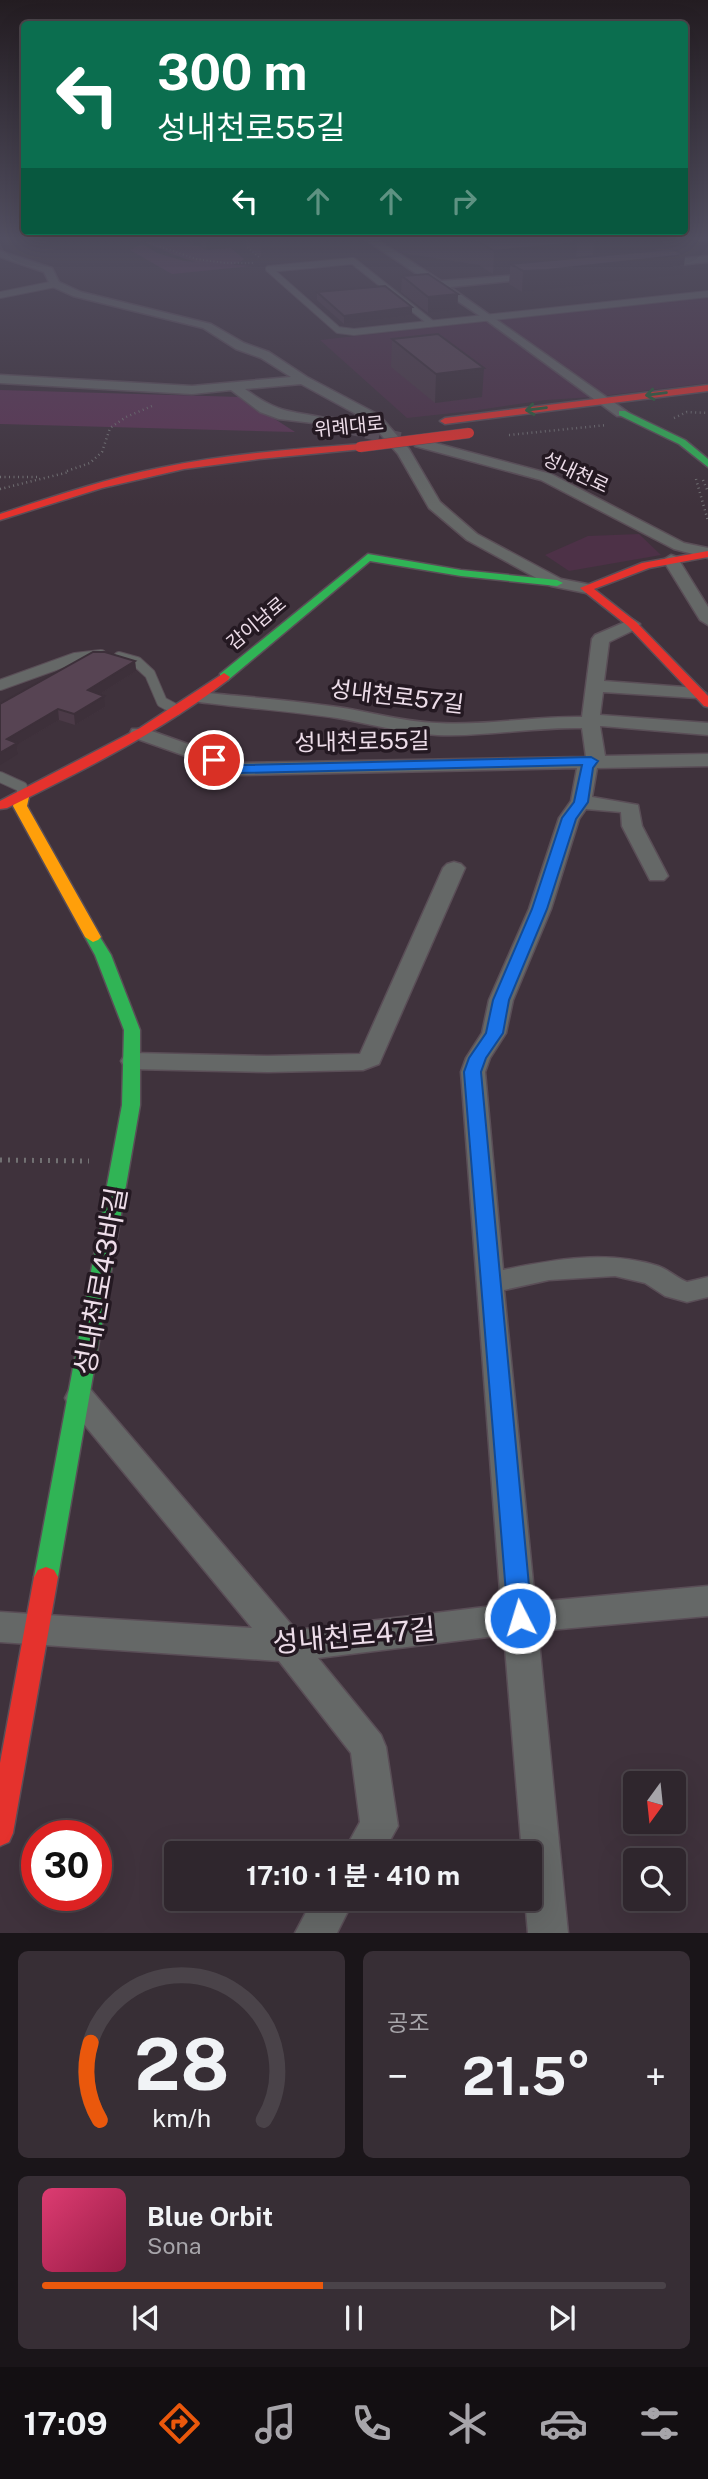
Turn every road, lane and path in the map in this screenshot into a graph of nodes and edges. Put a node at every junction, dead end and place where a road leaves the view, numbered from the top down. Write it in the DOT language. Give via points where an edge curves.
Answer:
graph roads {
  1 [pos="207,326"];
  2 [pos="334,326"];
  3 [pos="404,326"];
  4 [pos="501,326"];
  5 [pos="0,379"];
  6 [pos="303,380"];
  7 [pos="233,386"];
  8 [pos="708,388"];
  9 [pos="192,390"];
  10 [pos="604,400"];
  11 [pos="708,402"];
  12 [pos="687,412"];
  13 [pos="708,413"];
  14 [pos="617,419"];
  15 [pos="325,422"];
  16 [pos="509,435"];
  17 [pos="420,443"];
  18 [pos="708,464"];
  19 [pos="693,474"];
  20 [pos="0,477"];
  21 [pos="0,500"];
  22 [pos="0,517"];
  23 [pos="708,521"];
  24 [pos="708,554"];
  25 [pos="671,560"];
  26 [pos="557,583"];
  27 [pos="586,589"];
  28 [pos="708,620"];
  29 [pos="632,624"];
  30 [pos="0,685"];
  31 [pos="593,686"];
  32 [pos="199,697"];
  33 [pos="703,698"];
  34 [pos="177,710"];
  35 [pos="590,723"];
  36 [pos="708,729"];
  37 [pos="139,733"];
  38 [pos="708,760"];
  39 [pos="591,761"];
  40 [pos="0,777"];
  41 [pos="22,797"];
  42 [pos="581,802"];
  43 [pos="0,806"];
  44 [pos="454,868"];
  45 [pos="657,876"];
  46 [pos="133,1061"];
  47 [pos="0,1160"];
  48 [pos="121,1162"];
  49 [pos="489,1283"];
  50 [pos="708,1287"];
  51 [pos="80,1398"];
  52 [pos="708,1601"];
  53 [pos="520,1618"];
  54 [pos="0,1627"];
  55 [pos="37,1628"];
  56 [pos="288,1646"];
  57 [pos="0,1833"];
  58 [pos="370,1841"];
  59 [pos="328,1911"];
  60 [pos="315,1933"];
  61 [pos="548,1933"];
  1 -- 6 [label="street"];
  2 -- 3 [label="lane" via="354,332"];
  4 -- 10 [label="street"];
  5 -- 9 [label="street"];
  6 -- 7 [label="street"];
  6 -- 26 [label="street" via="374,418 392,437 434,505 472,537"];
  7 -- 9 [label="street"];
  7 -- 15 [label="street" via="265,410"];
  8 -- 10 [label="street, 위례대로, one-way"];
  9 -- 20 [label="path" via="110,428 102,452 90,463 37,477"];
  10 -- 14 [label="street"];
  10 -- 21 [label="street, 위례대로, one-way" via="211,450"];
  11 -- 14 [label="street, 위례대로"];
  12 -- 13 [label="path"];
  14 -- 16 [label="path"];
  14 -- 18 [label="street" via="682,442"];
  14 -- 22 [label="street, 위례대로, bridge" via="259,455 159,471"];
  17 -- 24 [label="street, 성내천로" via="546,477 679,546"];
  19 -- 23 [label="path" via="705,494"];
  24 -- 25 [label="street, 성내천로"];
  25 -- 27 [label="street, 성내천로" via="602,579"];
  25 -- 28 [label="street"];
  26 -- 27 [label="street"];
  26 -- 32 [label="street, 감이남로" via="368,557"];
  27 -- 29 [label="street"];
  29 -- 31 [label="street" via="601,639"];
  29 -- 33 [label="street"];
  30 -- 34 [label="lane" via="75,658 121,657 137,662 159,690 162,702"];
  31 -- 33 [label="street"];
  31 -- 35 [label="street"];
  32 -- 34 [label="street, 감이남로"];
  32 -- 35 [label="street, 성내천로57길" via="437,729"];
  34 -- 37 [label="street, 감이남로"];
  35 -- 36 [label="street, 성내천로57길" via="602,720"];
  35 -- 39 [label="street" via="596,756"];
  37 -- 39 [label="street, 성내천로55길" via="239,769"];
  37 -- 41 [label="street, 감이남로"];
  38 -- 39 [label="street, 성내천로55길"];
  39 -- 42 [label="street"];
  40 -- 41 [label="lane" via="22,787"];
  41 -- 43 [label="street, 감이남로"];
  41 -- 46 [label="street, 성내천로43바길" via="20,806 103,955 132,1030"];
  42 -- 45 [label="street" via="631,809 632,826"];
  42 -- 49 [label="street" via="569,818 540,909 501,1000 494,1033 473,1072"];
  44 -- 46 [label="street" via="370,1059 268,1064"];
  46 -- 48 [label="street, 성내천로43바길"];
  47 -- 48 [label="path"];
  48 -- 51 [label="street, 성내천로43바길"];
  49 -- 50 [label="street" via="550,1270 615,1266 653,1275 687,1292"];
  49 -- 53 [label="street"];
  51 -- 55 [label="street"];
  51 -- 56 [label="street, 성내천로43바길"];
  52 -- 53 [label="street, 성내천로47길"];
  53 -- 56 [label="street, 성내천로47길"];
  53 -- 61 [label="street"];
  54 -- 55 [label="street, 성내천로47길"];
  55 -- 56 [label="street, 성내천로47길"];
  55 -- 57 [label="street"];
  56 -- 58 [label="street, 성내천로43바길" via="368,1747 379,1826"];
  59 -- 60 [label="street"];
}
